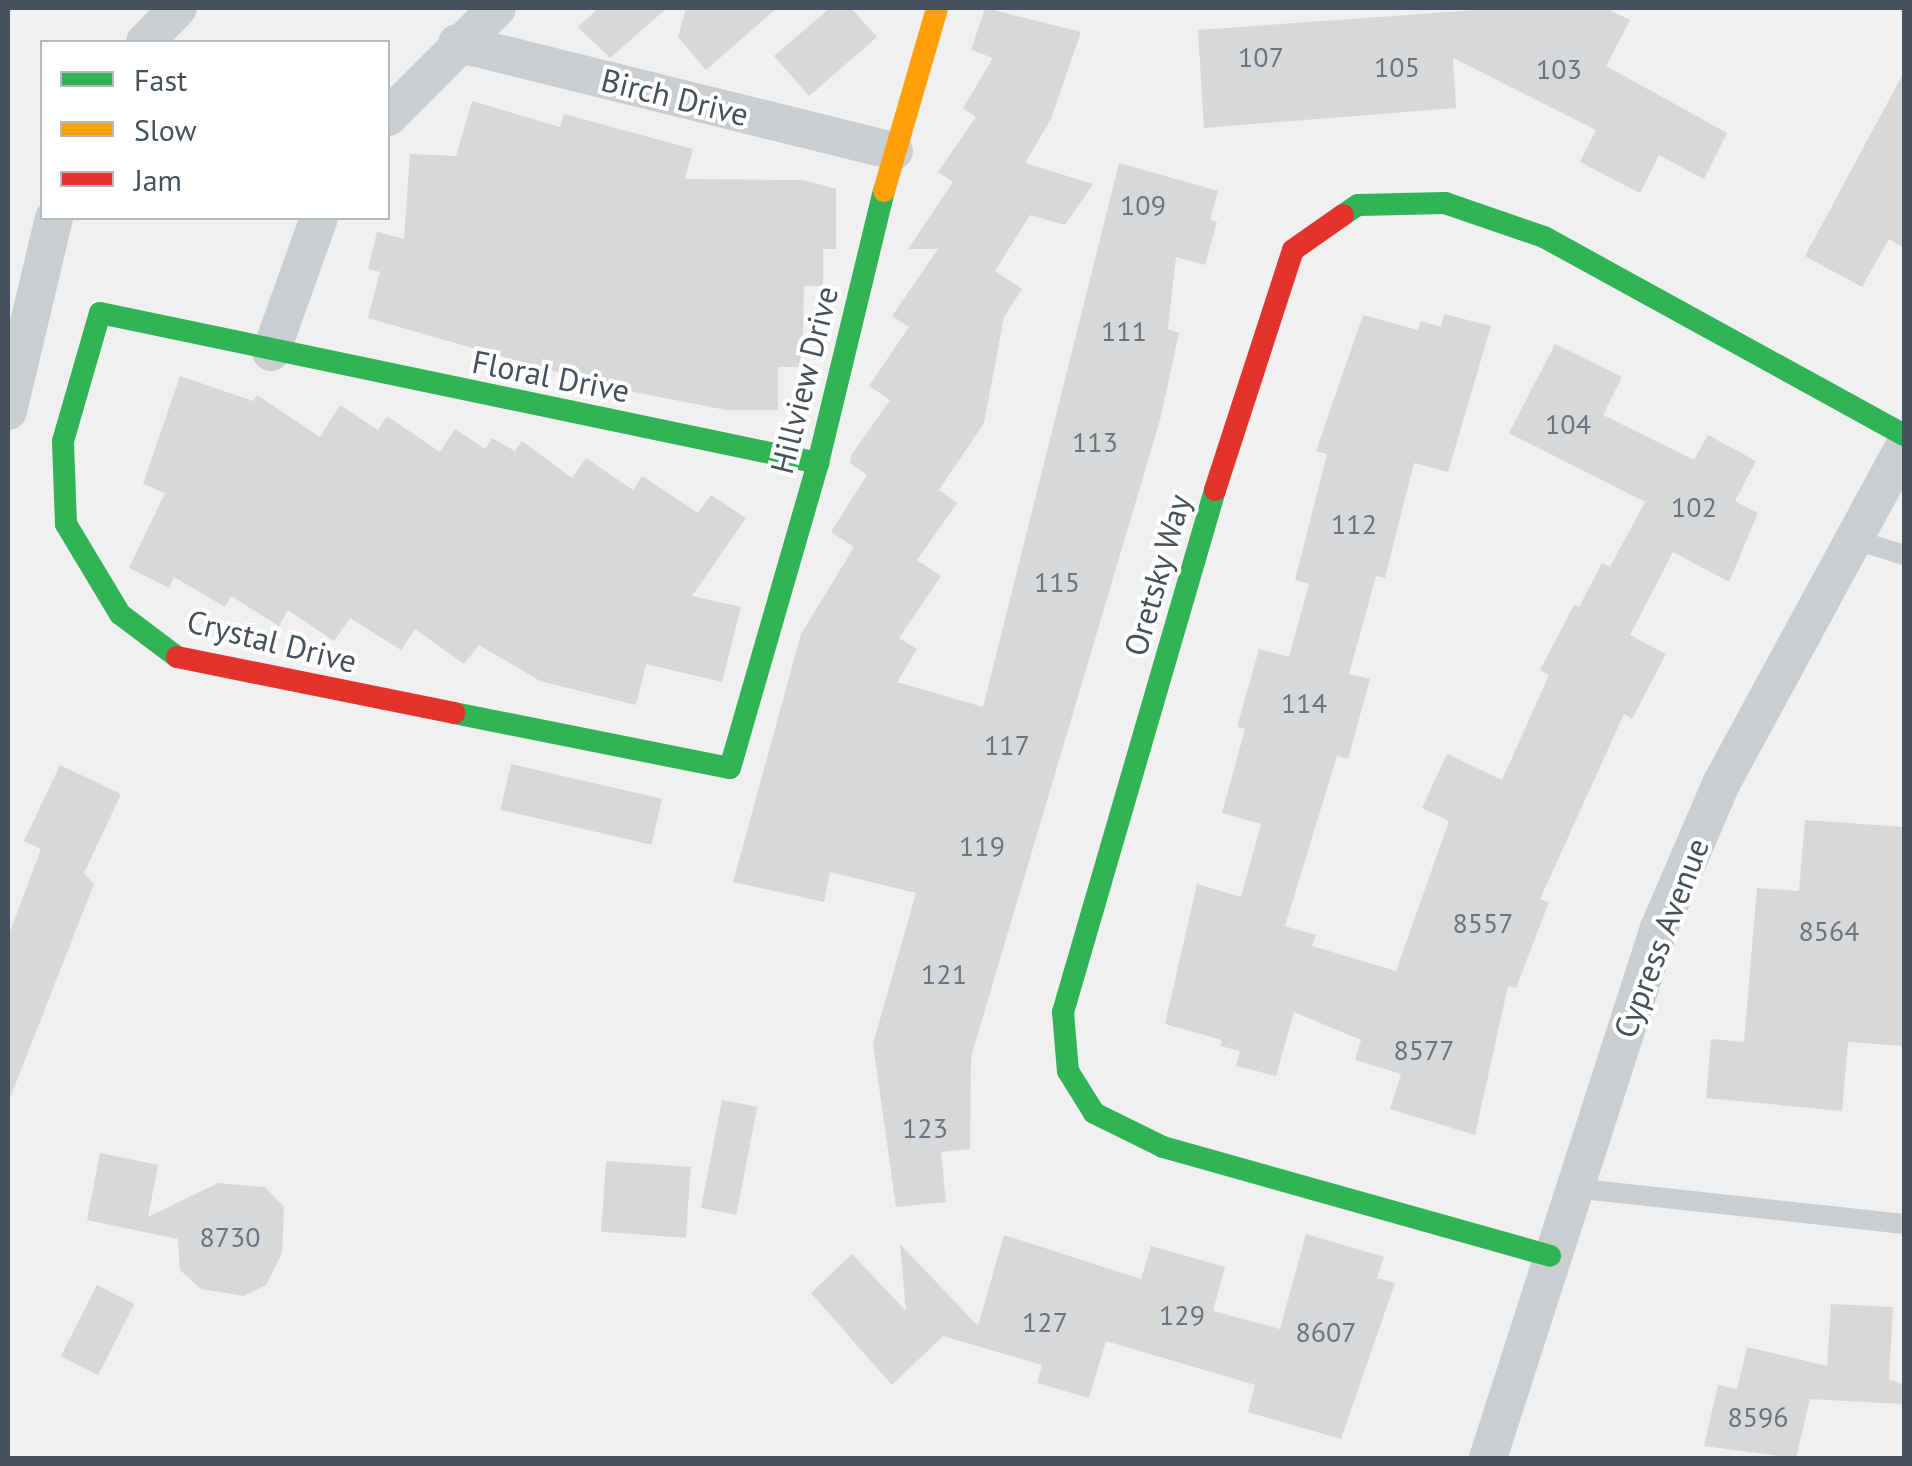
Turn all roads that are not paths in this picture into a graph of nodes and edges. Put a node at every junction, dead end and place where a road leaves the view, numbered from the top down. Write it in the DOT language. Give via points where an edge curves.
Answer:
graph roads {
  1 [pos="178,8"];
  2 [pos="497,8"];
  3 [pos="937,8"];
  4 [pos="147,40"];
  5 [pos="457,42"];
  6 [pos="390,114"];
  7 [pos="894,151"];
  8 [pos="54,220"];
  9 [pos="318,220"];
  10 [pos="271,352"];
  11 [pos="8,412"];
  12 [pos="1904,435"];
  13 [pos="1904,447"];
  14 [pos="818,464"];
  15 [pos="1853,539"];
  16 [pos="1904,555"];
  17 [pos="730,768"];
  18 [pos="1573,1188"];
  19 [pos="1904,1224"];
  20 [pos="1550,1256"];
  21 [pos="1488,1458"];
  1 -- 4 [label="street"];
  2 -- 5 [label="street"];
  3 -- 7 [label="street, Hillview Drive"];
  5 -- 6 [label="street"];
  5 -- 7 [label="street, Birch Drive"];
  7 -- 14 [label="street, Hillview Drive"];
  8 -- 11 [label="street"];
  9 -- 10 [label="street"];
  10 -- 14 [label="street, Floral Drive"];
  10 -- 17 [label="street, Crystal Drive" via="100,314 63,442 66,524 120,614 180,659"];
  12 -- 20 [label="street, Oretsky Way" via="1544,237 1445,203 1358,205 1293,250 1268,309 1063,1012 1068,1070 1094,1113 1163,1147"];
  13 -- 15 [label="street, Cypress Avenue"];
  14 -- 17 [label="street, Hillview Drive"];
  15 -- 16 [label="lane"];
  15 -- 18 [label="street, Cypress Avenue" via="1691,855"];
  18 -- 19 [label="lane"];
  18 -- 20 [label="street, Cypress Avenue"];
  20 -- 21 [label="street, Cypress Avenue"];
}
